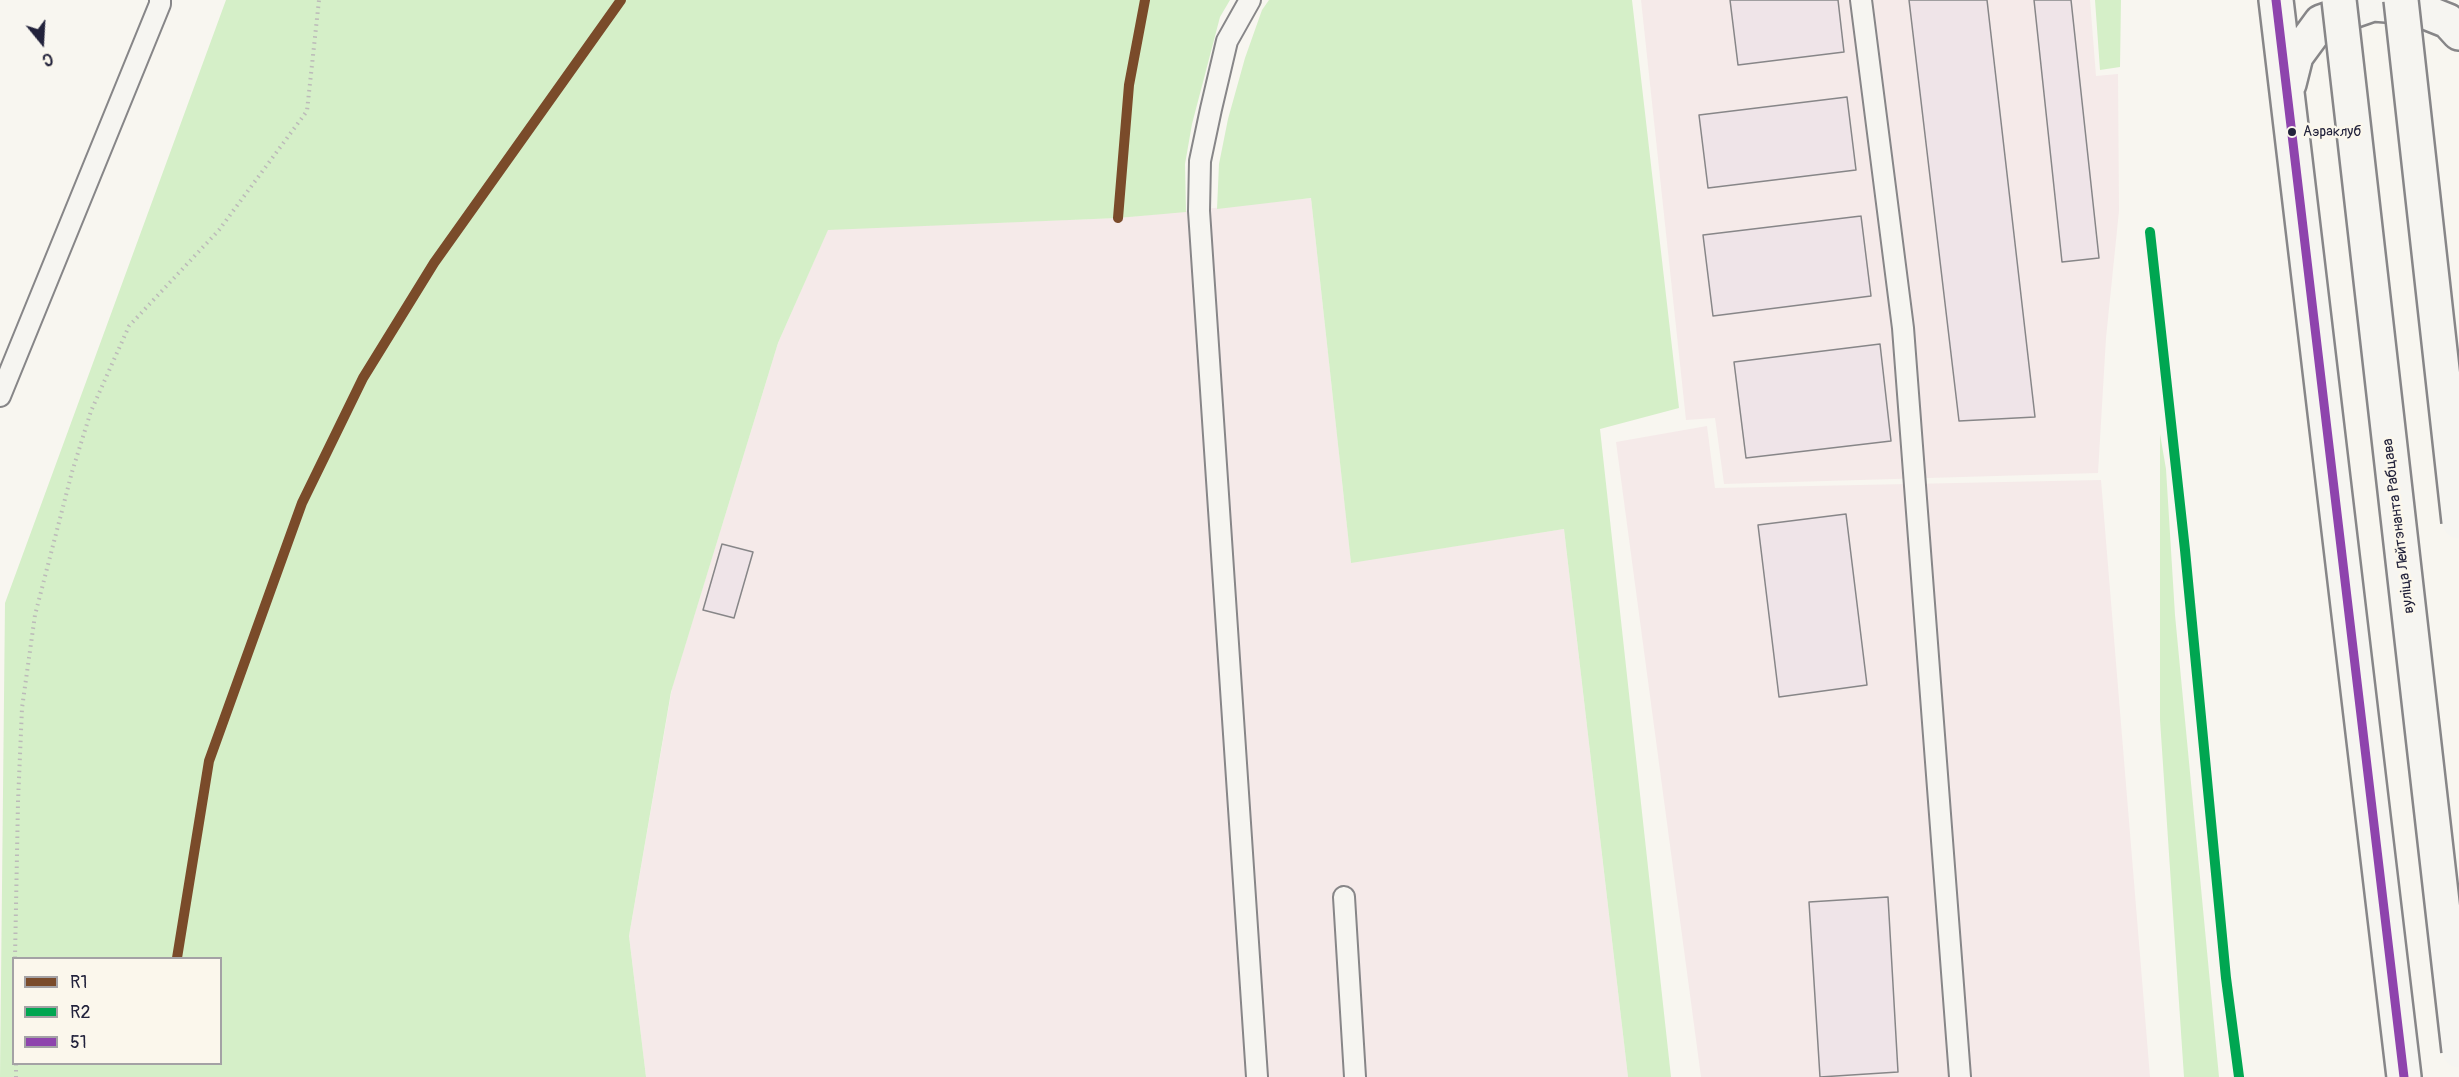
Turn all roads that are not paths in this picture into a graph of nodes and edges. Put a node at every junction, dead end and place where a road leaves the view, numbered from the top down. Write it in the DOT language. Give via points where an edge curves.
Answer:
graph roads {
  1 [pos="160,0"];
  2 [pos="1250,0"];
  3 [pos="1861,0"];
  4 [pos="2276,0"];
  5 [pos="2339,0"];
  6 [pos="2401,0"];
  7 [pos="2459,33"];
  8 [pos="2286,95"];
  9 [pos="0,396"];
  10 [pos="2459,522"];
  11 [pos="1344,897"];
  12 [pos="2459,1051"];
  13 [pos="1257,1077"];
  14 [pos="1355,1077"];
  15 [pos="1960,1077"];
  16 [pos="2404,1077"];
  1 -- 9 [label="lane"];
  2 -- 13 [label="lane" via="1227,41 1210,109 1200,161 1199,211"];
  3 -- 15 [label="lane" via="1903,328"];
  4 -- 8 [label="main road"];
  5 -- 12 [label="main road, вуліца Лейтэнанта Рабцава, bridge"];
  6 -- 10 [label="main road, bridge"];
  7 -- 8 [label="main road" via="2448,21 2413,7 2373,4 2321,22 2296,56"];
  8 -- 16 [label="main road"];
  11 -- 14 [label="lane"];
}
